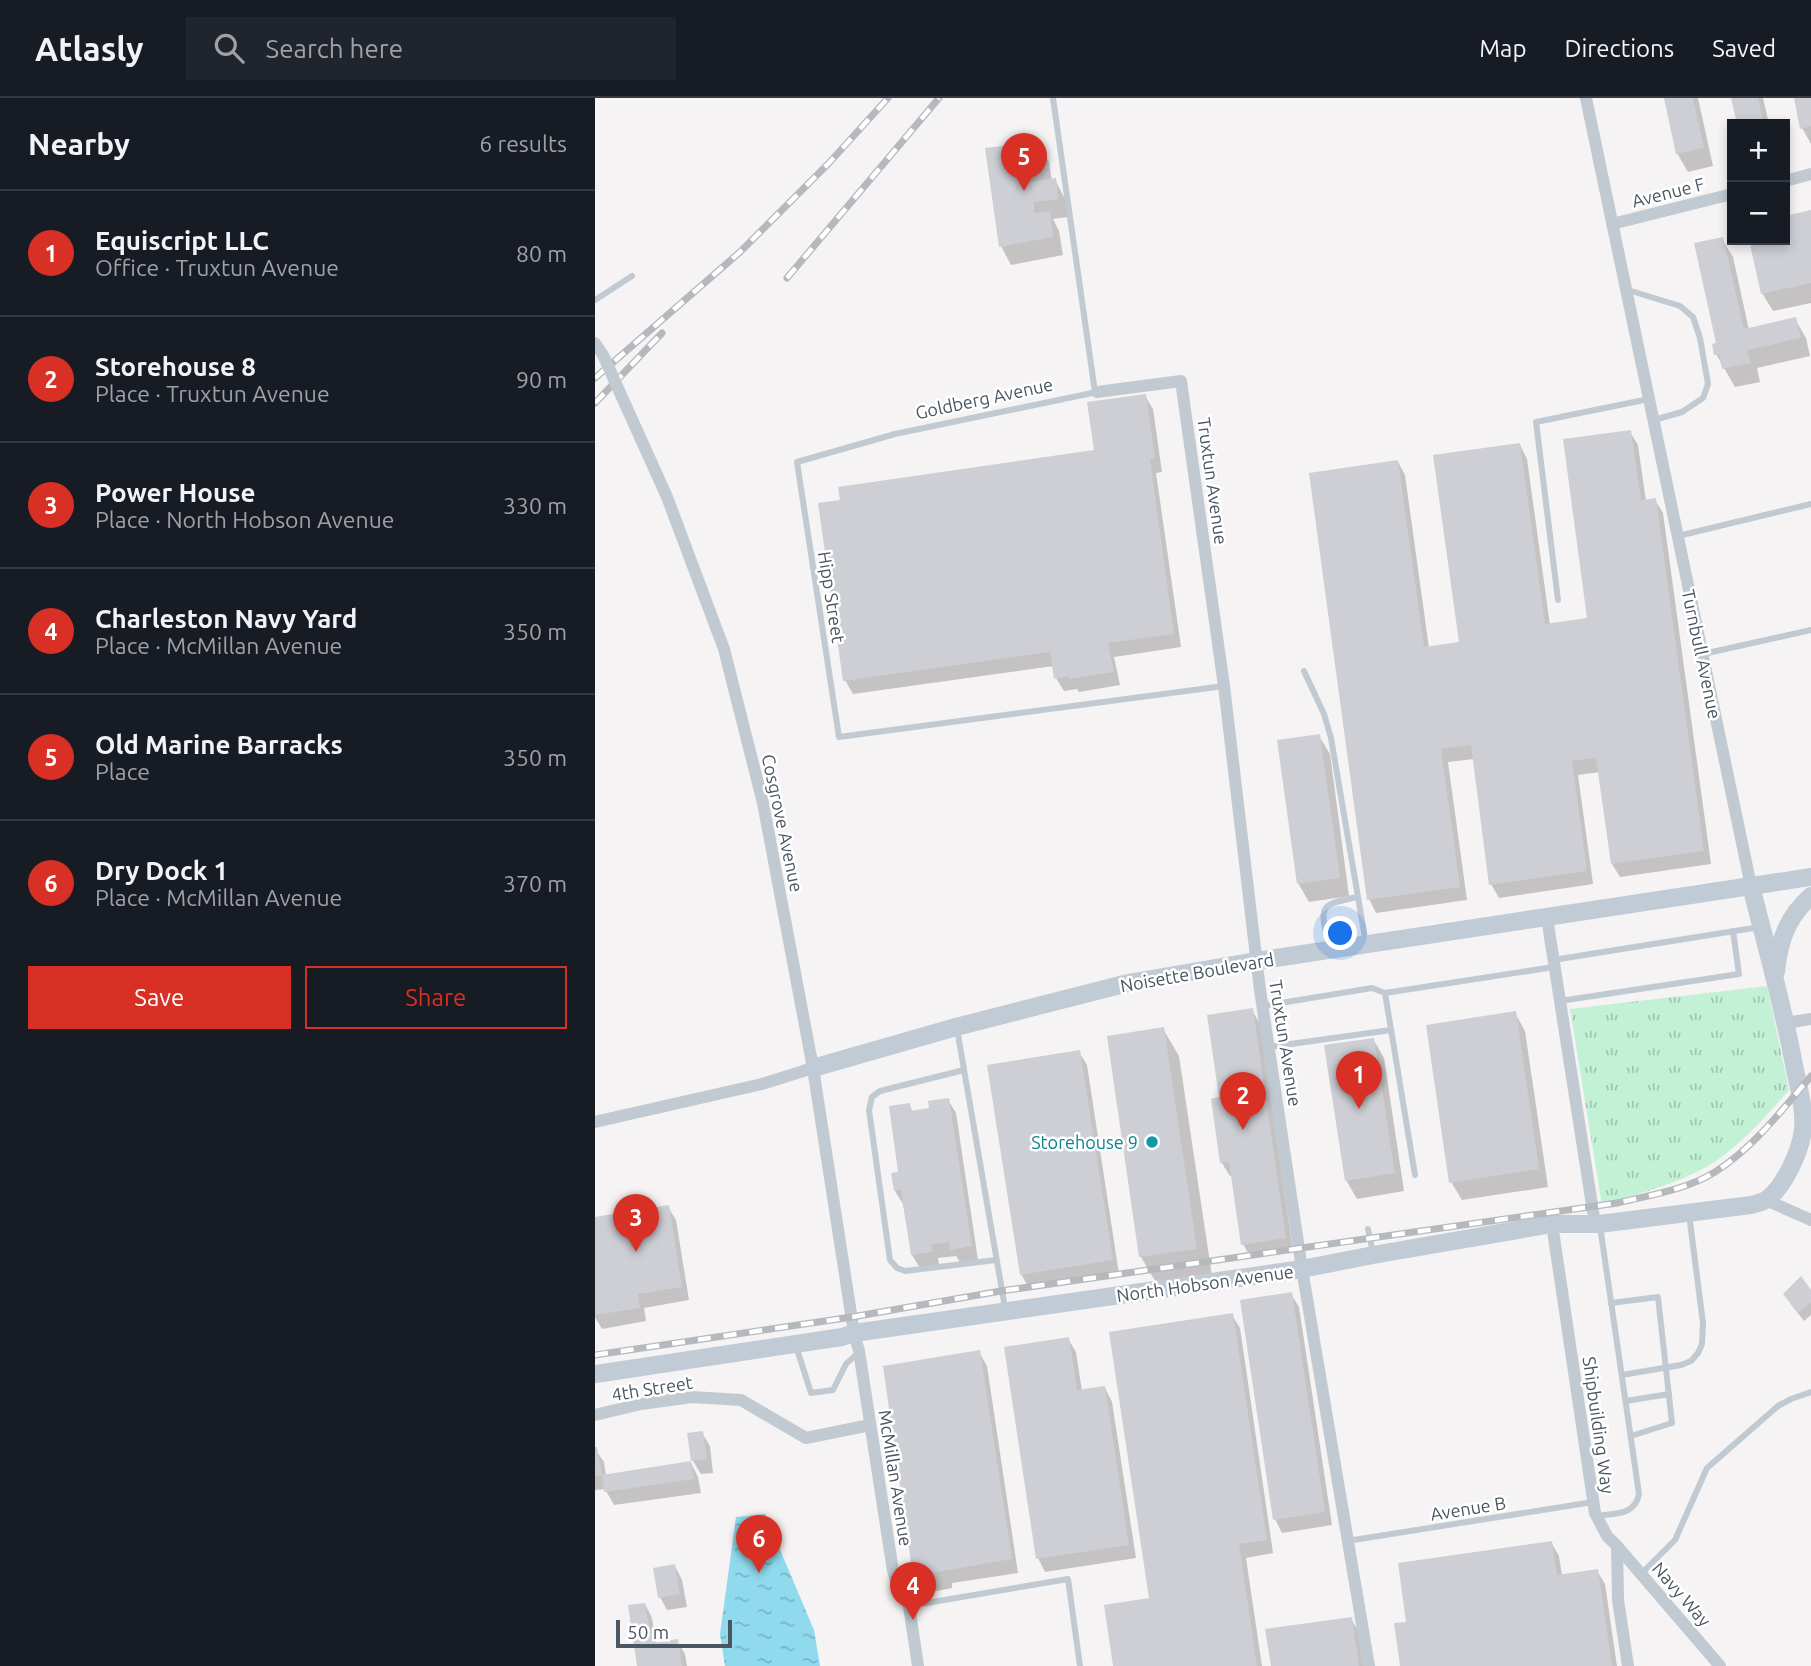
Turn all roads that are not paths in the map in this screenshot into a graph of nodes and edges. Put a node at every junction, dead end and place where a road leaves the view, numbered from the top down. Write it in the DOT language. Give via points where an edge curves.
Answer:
graph roads {
  1 [pos="1053,98"];
  2 [pos="1586,98"];
  3 [pos="1811,174"];
  4 [pos="1790,180"];
  5 [pos="1727,195"];
  6 [pos="1612,224"];
  7 [pos="632,276"];
  8 [pos="1626,290"];
  9 [pos="595,300"];
  10 [pos="595,344"];
  11 [pos="1181,381"];
  12 [pos="1096,392"];
  13 [pos="1649,399"];
  14 [pos="1653,421"];
  15 [pos="797,462"];
  16 [pos="1811,504"];
  17 [pos="1678,537"];
  18 [pos="1558,600"];
  19 [pos="1811,630"];
  20 [pos="1702,654"];
  21 [pos="1304,671"];
  22 [pos="1224,686"];
  23 [pos="1811,877"];
  24 [pos="1751,886"];
  25 [pos="1811,896"];
  26 [pos="1358,897"];
  27 [pos="1547,918"];
  28 [pos="1762,927"];
  29 [pos="1733,931"];
  30 [pos="1366,945"];
  31 [pos="1329,950"];
  32 [pos="1256,961"];
  33 [pos="1554,963"];
  34 [pos="1775,979"];
  35 [pos="1385,993"];
  36 [pos="1560,1001"];
  37 [pos="1262,1006"];
  38 [pos="1811,1019"];
  39 [pos="1786,1023"];
  40 [pos="956,1027"];
  41 [pos="1391,1030"];
  42 [pos="1269,1047"];
  43 [pos="813,1068"];
  44 [pos="964,1070"];
  45 [pos="595,1122"];
  46 [pos="1415,1174"];
  47 [pos="1766,1200"];
  48 [pos="1689,1213"];
  49 [pos="1811,1220"];
  50 [pos="1552,1224"];
  51 [pos="1597,1224"];
  52 [pos="1368,1229"];
  53 [pos="1373,1255"];
  54 [pos="996,1260"];
  55 [pos="1302,1269"];
  56 [pos="1611,1303"];
  57 [pos="1005,1312"];
  58 [pos="854,1334"];
  59 [pos="795,1344"];
  60 [pos="859,1351"];
  61 [pos="1666,1367"];
  62 [pos="595,1374"];
  63 [pos="1622,1375"];
  64 [pos="1811,1392"];
  65 [pos="1669,1394"];
  66 [pos="1626,1401"];
  67 [pos="595,1415"];
  68 [pos="870,1425"];
  69 [pos="1631,1436"];
  70 [pos="1593,1502"];
  71 [pos="1596,1516"];
  72 [pos="1347,1541"];
  73 [pos="1617,1546"];
  74 [pos="1641,1574"];
  75 [pos="909,1606"];
  76 [pos="918,1666"];
  77 [pos="1080,1666"];
  78 [pos="1369,1666"];
  79 [pos="1628,1666"];
  80 [pos="1720,1666"];
  1 -- 12 [label="lane"];
  2 -- 6 [label="street, Turnbull Avenue"];
  3 -- 4 [label="street"];
  5 -- 6 [label="street, Avenue F"];
  6 -- 8 [label="street, Turnbull Avenue"];
  7 -- 9 [label="lane"];
  8 -- 13 [label="street, Turnbull Avenue"];
  8 -- 14 [label="lane" via="1680,306 1693,317 1700,338 1708,384 1703,398 1682,412"];
  10 -- 43 [label="street, Cosgrove Avenue, bridge" via="667,497 724,649 762,803"];
  11 -- 12 [label="street, Goldberg Avenue"];
  11 -- 22 [label="street, Truxtun Avenue"];
  12 -- 15 [label="lane, Goldberg Avenue" via="895,434"];
  13 -- 14 [label="street, Turnbull Avenue"];
  13 -- 18 [label="lane" via="1536,422"];
  14 -- 17 [label="street, Turnbull Avenue"];
  15 -- 22 [label="lane, Hipp Street" via="839,737"];
  16 -- 17 [label="lane"];
  17 -- 20 [label="street, Turnbull Avenue"];
  19 -- 20 [label="lane"];
  20 -- 24 [label="street, Turnbull Avenue"];
  21 -- 26 [label="lane" via="1331,738"];
  22 -- 32 [label="street, Truxtun Avenue"];
  23 -- 24 [label="street, Noisette Boulevard"];
  24 -- 27 [label="street, Noisette Boulevard"];
  24 -- 28 [label="street, Turnbull Avenue"];
  25 -- 34 [label="street" via="1786,927"];
  26 -- 30 [label="lane"];
  26 -- 31 [label="lane" via="1326,906 1323,914"];
  27 -- 30 [label="street, Noisette Boulevard"];
  27 -- 33 [label="street"];
  28 -- 29 [label="lane"];
  28 -- 34 [label="street, Turnbull Avenue"];
  29 -- 33 [label="lane"];
  29 -- 36 [label="lane" via="1739,974"];
  30 -- 31 [label="street, Noisette Boulevard"];
  31 -- 32 [label="street, Noisette Boulevard"];
  32 -- 37 [label="street, Truxtun Avenue"];
  32 -- 40 [label="street, Noisette Boulevard" via="1128,983"];
  33 -- 35 [label="lane"];
  33 -- 36 [label="street"];
  34 -- 39 [label="street, Turnbull Avenue"];
  35 -- 37 [label="lane" via="1372,988"];
  35 -- 41 [label="lane"];
  36 -- 51 [label="street"];
  37 -- 42 [label="street, Truxtun Avenue"];
  38 -- 39 [label="street"];
  39 -- 47 [label="street, Turnbull Avenue" via="1803,1128 1789,1171"];
  40 -- 43 [label="street, Noisette Boulevard"];
  40 -- 44 [label="lane"];
  41 -- 42 [label="lane"];
  41 -- 46 [label="lane"];
  42 -- 55 [label="street, Truxtun Avenue"];
  43 -- 45 [label="street, Noisette Boulevard"];
  43 -- 58 [label="street, Cosgrove Avenue"];
  44 -- 54 [label="lane"];
  44 -- 54 [label="lane" via="880,1091 872,1097 869,1110 890,1260 905,1271"];
  47 -- 48 [label="street, North Hobson Avenue"];
  47 -- 49 [label="street"];
  48 -- 51 [label="street, North Hobson Avenue"];
  48 -- 61 [label="lane" via="1703,1334 1691,1361"];
  50 -- 51 [label="street, North Hobson Avenue"];
  50 -- 53 [label="street, North Hobson Avenue"];
  50 -- 70 [label="street, Shipbuilding Way"];
  51 -- 56 [label="lane"];
  52 -- 53 [label="lane"];
  53 -- 55 [label="street, North Hobson Avenue"];
  54 -- 57 [label="lane"];
  55 -- 57 [label="street, North Hobson Avenue"];
  55 -- 72 [label="street, Truxtun Avenue"];
  56 -- 61 [label="lane" via="1658,1297"];
  56 -- 63 [label="lane"];
  57 -- 58 [label="street, North Hobson Avenue"];
  58 -- 59 [label="street, North Hobson Avenue"];
  58 -- 60 [label="street, McMillan Avenue"];
  59 -- 60 [label="lane" via="811,1393 834,1390 846,1364"];
  59 -- 62 [label="street, North Hobson Avenue"];
  60 -- 68 [label="street, McMillan Avenue"];
  61 -- 63 [label="lane"];
  61 -- 65 [label="lane"];
  63 -- 66 [label="lane"];
  64 -- 74 [label="lane" via="1778,1406 1707,1468 1675,1540"];
  65 -- 66 [label="lane"];
  65 -- 69 [label="lane" via="1672,1423"];
  66 -- 69 [label="lane"];
  67 -- 68 [label="street, 4th Street" via="692,1397 741,1400 806,1438"];
  68 -- 75 [label="street, McMillan Avenue" via="893,1571"];
  69 -- 71 [label="lane" via="1637,1503 1625,1511"];
  70 -- 71 [label="street, Shipbuilding Way"];
  70 -- 72 [label="lane, Avenue B"];
  71 -- 73 [label="street, Shipbuilding Way"];
  72 -- 78 [label="street, Truxtun Avenue"];
  73 -- 74 [label="street, Navy Way"];
  73 -- 79 [label="street" via="1618,1600"];
  74 -- 80 [label="street, Navy Way"];
  75 -- 76 [label="street, McMillan Avenue"];
  75 -- 77 [label="lane" via="1068,1579"];
}
